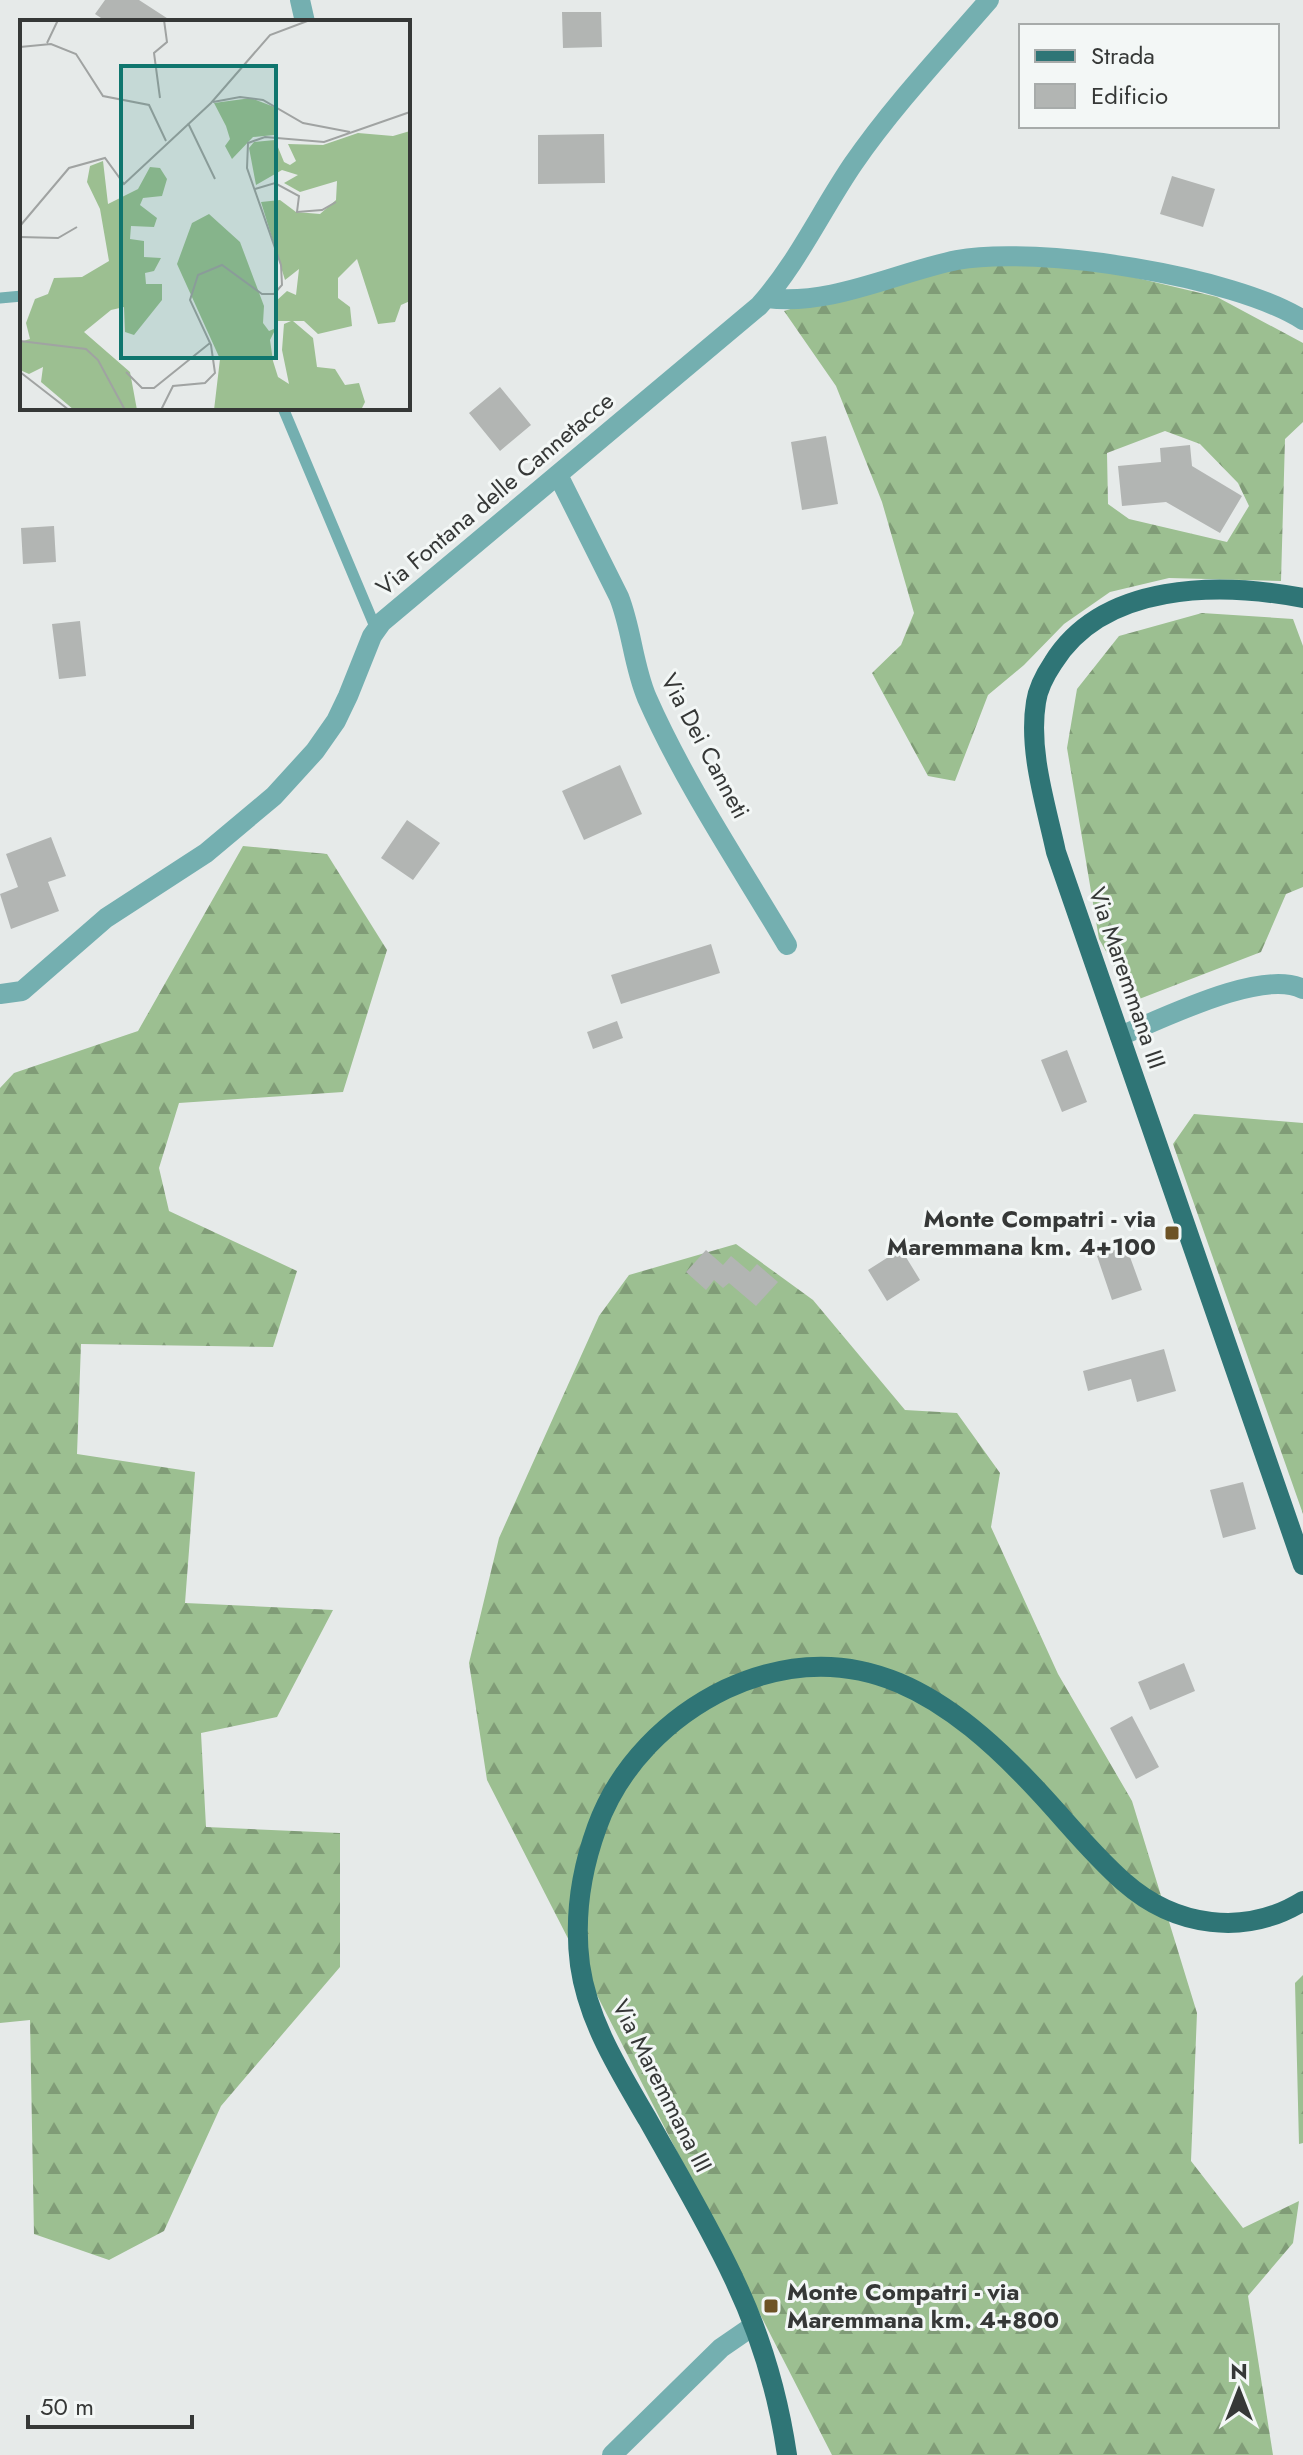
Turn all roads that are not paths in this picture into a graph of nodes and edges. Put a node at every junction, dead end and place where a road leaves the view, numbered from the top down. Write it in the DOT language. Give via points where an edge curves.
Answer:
graph roads {
  1 [pos="300,0"];
  2 [pos="989,0"];
  3 [pos="305,20"];
  4 [pos="20,296"];
  5 [pos="0,298"];
  6 [pos="767,298"];
  7 [pos="1303,320"];
  8 [pos="284,410"];
  9 [pos="558,475"];
  10 [pos="1303,598"];
  11 [pos="376,629"];
  12 [pos="787,945"];
  13 [pos="1303,989"];
  14 [pos="0,994"];
  15 [pos="1120,1036"];
  16 [pos="1303,1565"];
  17 [pos="1303,1901"];
  18 [pos="753,2326"];
  19 [pos="612,2455"];
  20 [pos="787,2455"];
  1 -- 3 [label="street"];
  2 -- 6 [label="street, Via Fontana delle Cannetacce" via="862,153"];
  4 -- 5 [label="lane"];
  6 -- 7 [label="street" via="814,298 956,260 1035,256 1193,281 1254,296"];
  6 -- 9 [label="street, Via Fontana delle Cannetacce"];
  8 -- 11 [label="lane"];
  9 -- 11 [label="street, Via Fontana delle Cannetacce"];
  9 -- 12 [label="street, Via Dei Canneti" via="619,597 651,707"];
  10 -- 15 [label="main road, Via Maremmana III" via="1189,592 1118,608 1077,632 1037,694 1035,742 1056,852"];
  11 -- 14 [label="street, Via Fontana delle Cannetacce" via="336,721 274,796 206,853 106,918 22,991"];
  13 -- 15 [label="street" via="1291,983 1244,987"];
  15 -- 16 [label="main road, Via Maremmana III"];
  17 -- 18 [label="main road, Via Maremmana III" via="1269,1918 1232,1925 1198,1921 1162,1907 1126,1884 994,1748 924,1696 882,1675 833,1667 755,1677 714,1695 672,1723 626,1771 599,1821 582,1882 580,1966 603,2039 732,2274"];
  18 -- 19 [label="street" via="721,2348"];
  18 -- 20 [label="main road, Via Maremmana III"];
}
